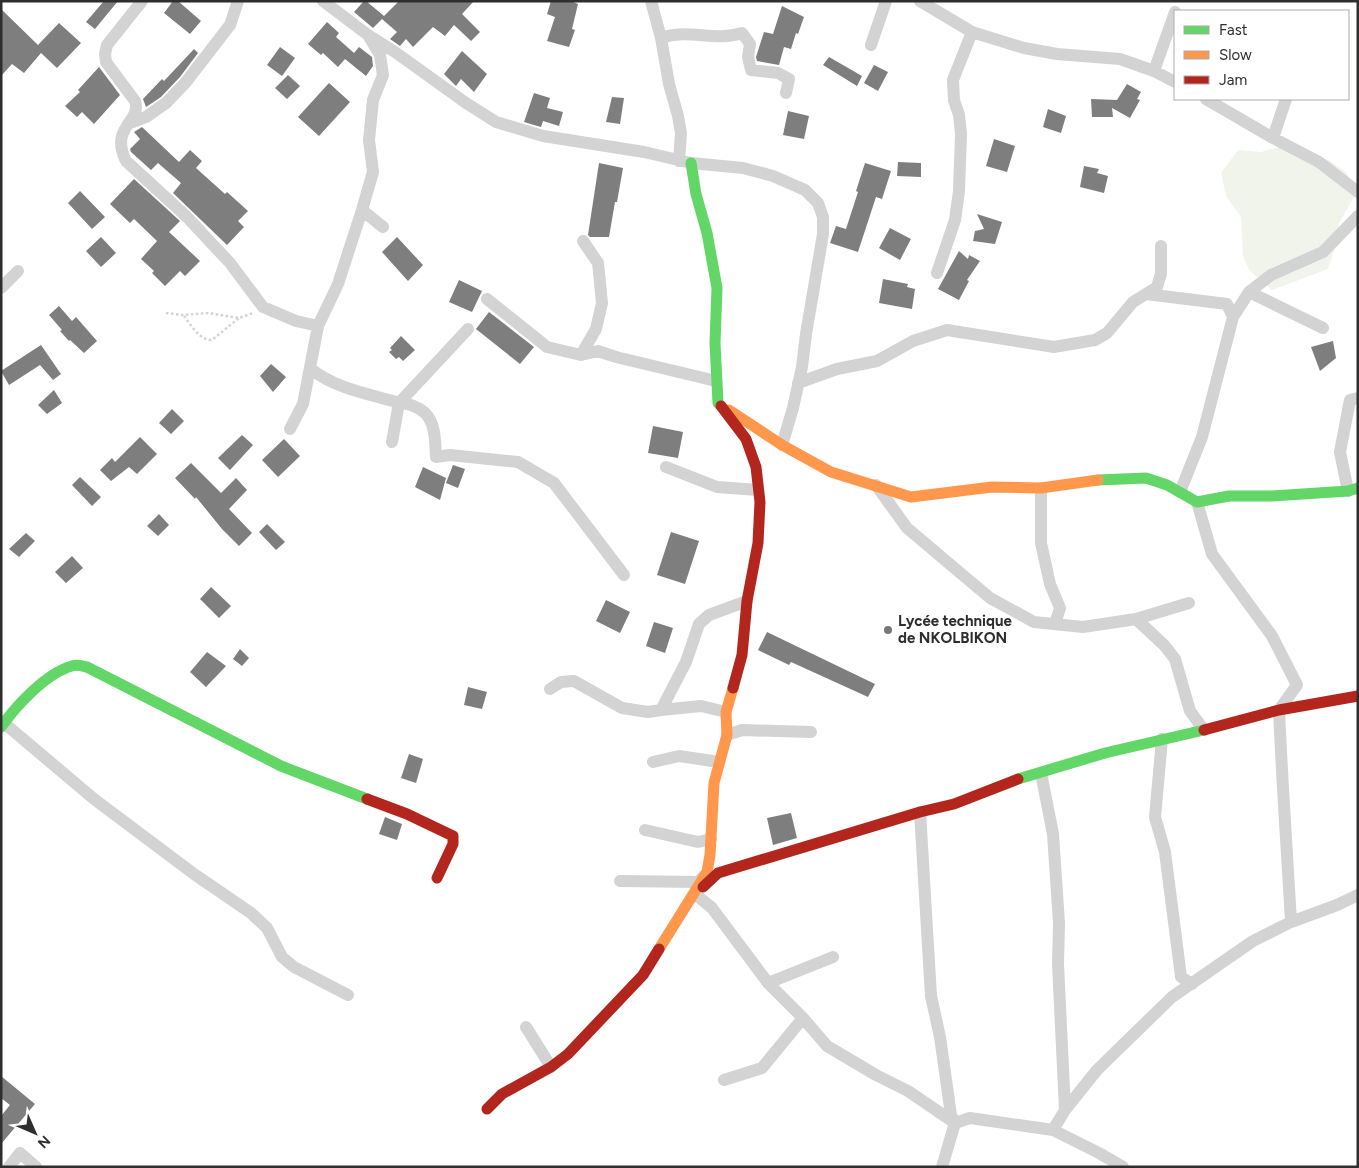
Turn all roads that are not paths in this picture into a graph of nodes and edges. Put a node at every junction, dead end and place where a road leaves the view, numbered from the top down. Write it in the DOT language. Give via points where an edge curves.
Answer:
graph roads {
  1 [pos="142,1"];
  2 [pos="238,1"];
  3 [pos="323,1"];
  4 [pos="651,1"];
  5 [pos="886,1"];
  6 [pos="920,1"];
  7 [pos="1174,15"];
  8 [pos="972,32"];
  9 [pos="368,35"];
  10 [pos="661,38"];
  11 [pos="871,45"];
  12 [pos="1154,71"];
  13 [pos="1174,81"];
  14 [pos="786,93"];
  15 [pos="1208,100"];
  16 [pos="1286,100"];
  17 [pos="126,125"];
  18 [pos="1273,138"];
  19 [pos="685,162"];
  20 [pos="1358,192"];
  21 [pos="362,210"];
  22 [pos="1358,216"];
  23 [pos="383,227"];
  24 [pos="583,241"];
  25 [pos="1161,246"];
  26 [pos="18,271"];
  27 [pos="937,273"];
  28 [pos="1,288"];
  29 [pos="1249,292"];
  30 [pos="1146,294"];
  31 [pos="487,299"];
  32 [pos="1233,317"];
  33 [pos="318,326"];
  34 [pos="1322,328"];
  35 [pos="468,329"];
  36 [pos="582,355"];
  37 [pos="311,369"];
  38 [pos="716,381"];
  39 [pos="798,383"];
  40 [pos="1358,398"];
  41 [pos="399,403"];
  42 [pos="718,403"];
  43 [pos="290,429"];
  44 [pos="392,442"];
  45 [pos="782,444"];
  46 [pos="666,467"];
  47 [pos="876,485"];
  48 [pos="1041,488"];
  49 [pos="758,490"];
  50 [pos="1353,490"];
  51 [pos="1180,492"];
  52 [pos="1197,502"];
  53 [pos="624,575"];
  54 [pos="747,602"];
  55 [pos="1189,604"];
  56 [pos="1136,619"];
  57 [pos="1055,624"];
  58 [pos="550,689"];
  59 [pos="1358,696"];
  60 [pos="661,710"];
  61 [pos="1279,710"];
  62 [pos="726,712"];
  63 [pos="2,724"];
  64 [pos="1204,730"];
  65 [pos="811,732"];
  66 [pos="727,735"];
  67 [pos="1162,739"];
  68 [pos="653,762"];
  69 [pos="719,762"];
  70 [pos="1041,773"];
  71 [pos="920,812"];
  72 [pos="645,830"];
  73 [pos="711,839"];
  74 [pos="707,872"];
  75 [pos="436,878"];
  76 [pos="620,881"];
  77 [pos="695,894"];
  78 [pos="1358,895"];
  79 [pos="1291,922"];
  80 [pos="833,957"];
  81 [pos="768,983"];
  82 [pos="1192,984"];
  83 [pos="348,995"];
  84 [pos="803,1018"];
  85 [pos="526,1027"];
  86 [pos="551,1067"];
  87 [pos="724,1080"];
  88 [pos="487,1109"];
  89 [pos="1065,1110"];
  90 [pos="955,1124"];
  91 [pos="1053,1130"];
  92 [pos="9,1167"];
  93 [pos="36,1167"];
  94 [pos="942,1167"];
  95 [pos="1123,1167"];
  1 -- 17 [label="street" via="107,46 105,54 106,62 137,106 136,113"];
  2 -- 17 [label="street" via="230,25 186,82 166,103 146,117"];
  3 -- 9 [label="street"];
  4 -- 10 [label="street"];
  5 -- 11 [label="street"];
  6 -- 8 [label="street"];
  7 -- 12 [label="street"];
  8 -- 12 [label="street" via="1024,48 1120,59"];
  8 -- 27 [label="street" via="953,80 961,134 960,191 955,220"];
  9 -- 19 [label="street" via="496,122 543,136"];
  9 -- 21 [label="street" via="380,55 383,75 373,100 369,140 373,172"];
  10 -- 14 [label="street" via="674,33 729,38 742,33 750,44 751,70 778,73 789,79"];
  10 -- 19 [label="street"];
  12 -- 13 [label="street"];
  15 -- 18 [label="street"];
  16 -- 18 [label="street"];
  17 -- 33 [label="street" via="121,142 126,161 187,217 230,263 263,307"];
  18 -- 20 [label="street" via="1319,162"];
  19 -- 38 [label="street" via="707,233 717,288"];
  19 -- 39 [label="street" via="743,168 773,176 805,190 818,203 824,217 823,234"];
  21 -- 23 [label="street"];
  21 -- 33 [label="street" via="338,284"];
  22 -- 29 [label="street" via="1323,252 1271,275"];
  24 -- 36 [label="street" via="598,263 602,303 596,329"];
  25 -- 30 [label="street" via="1161,274 1157,287"];
  26 -- 28 [label="street"];
  29 -- 32 [label="street"];
  29 -- 34 [label="street"];
  30 -- 32 [label="street" via="1227,304"];
  30 -- 39 [label="street" via="1133,302 1107,333 1096,340 1054,347 947,330 913,341 877,362 836,369"];
  31 -- 36 [label="street" via="547,347"];
  32 -- 51 [label="street" via="1202,438"];
  33 -- 37 [label="street"];
  35 -- 41 [label="street"];
  36 -- 38 [label="street" via="598,351"];
  37 -- 41 [label="street" via="339,386"];
  37 -- 43 [label="street" via="303,404"];
  38 -- 42 [label="street"];
  39 -- 45 [label="street"];
  40 -- 50 [label="street" via="1350,400 1340,452"];
  41 -- 44 [label="street"];
  41 -- 53 [label="street" via="413,404 426,414 435,432 436,457 450,455 518,462 554,483"];
  42 -- 45 [label="street"];
  42 -- 49 [label="street" via="746,439 756,467"];
  45 -- 47 [label="street" via="831,472"];
  46 -- 49 [label="street" via="717,487"];
  47 -- 48 [label="street" via="911,497 992,487"];
  47 -- 57 [label="street" via="907,528 990,598 1034,622"];
  48 -- 51 [label="street" via="1146,478"];
  48 -- 57 [label="street" via="1042,543 1050,584 1060,608"];
  49 -- 54 [label="street" via="758,543"];
  50 -- 52 [label="street" via="1229,496"];
  51 -- 52 [label="street"];
  52 -- 61 [label="street" via="1212,554 1272,636 1297,685"];
  54 -- 60 [label="street" via="709,616 699,624 686,662"];
  54 -- 62 [label="street" via="742,655"];
  55 -- 56 [label="street"];
  56 -- 57 [label="street" via="1083,627"];
  56 -- 64 [label="street" via="1175,659 1190,711"];
  58 -- 60 [label="street" via="561,682 574,681 622,708 648,712"];
  59 -- 61 [label="street"];
  60 -- 62 [label="street" via="701,706"];
  61 -- 64 [label="street"];
  61 -- 79 [label="street"];
  62 -- 66 [label="street"];
  63 -- 75 [label="street" via="58,673 71,666 87,667 281,766 446,831 452,836 453,844"];
  63 -- 83 [label="street" via="94,799 251,913 267,928 282,957 294,967"];
  64 -- 67 [label="street"];
  65 -- 66 [label="street" via="742,730"];
  66 -- 69 [label="street"];
  67 -- 70 [label="street"];
  67 -- 82 [label="street" via="1156,817 1165,852 1181,977"];
  68 -- 69 [label="street" via="679,756"];
  69 -- 73 [label="street" via="714,783"];
  70 -- 71 [label="street" via="954,804"];
  70 -- 89 [label="street" via="1053,834 1060,923 1058,964"];
  71 -- 77 [label="street" via="718,873"];
  71 -- 90 [label="street" via="931,996"];
  72 -- 73 [label="street" via="698,842"];
  73 -- 74 [label="street"];
  74 -- 76 [label="street" via="698,882"];
  74 -- 77 [label="street"];
  77 -- 81 [label="street" via="712,908"];
  77 -- 86 [label="street" via="643,974 568,1054"];
  78 -- 79 [label="street"];
  79 -- 82 [label="street" via="1253,941"];
  80 -- 81 [label="street"];
  81 -- 84 [label="street"];
  82 -- 89 [label="street" via="1172,997 1133,1034 1097,1070"];
  84 -- 87 [label="street" via="762,1068"];
  84 -- 90 [label="street" via="828,1046 908,1091"];
  85 -- 86 [label="street"];
  86 -- 88 [label="street" via="502,1094"];
  89 -- 91 [label="street"];
  90 -- 91 [label="street" via="970,1118"];
  90 -- 94 [label="street"];
  91 -- 95 [label="street"];
  92 -- 93 [label="street" via="20,1153"];
}
